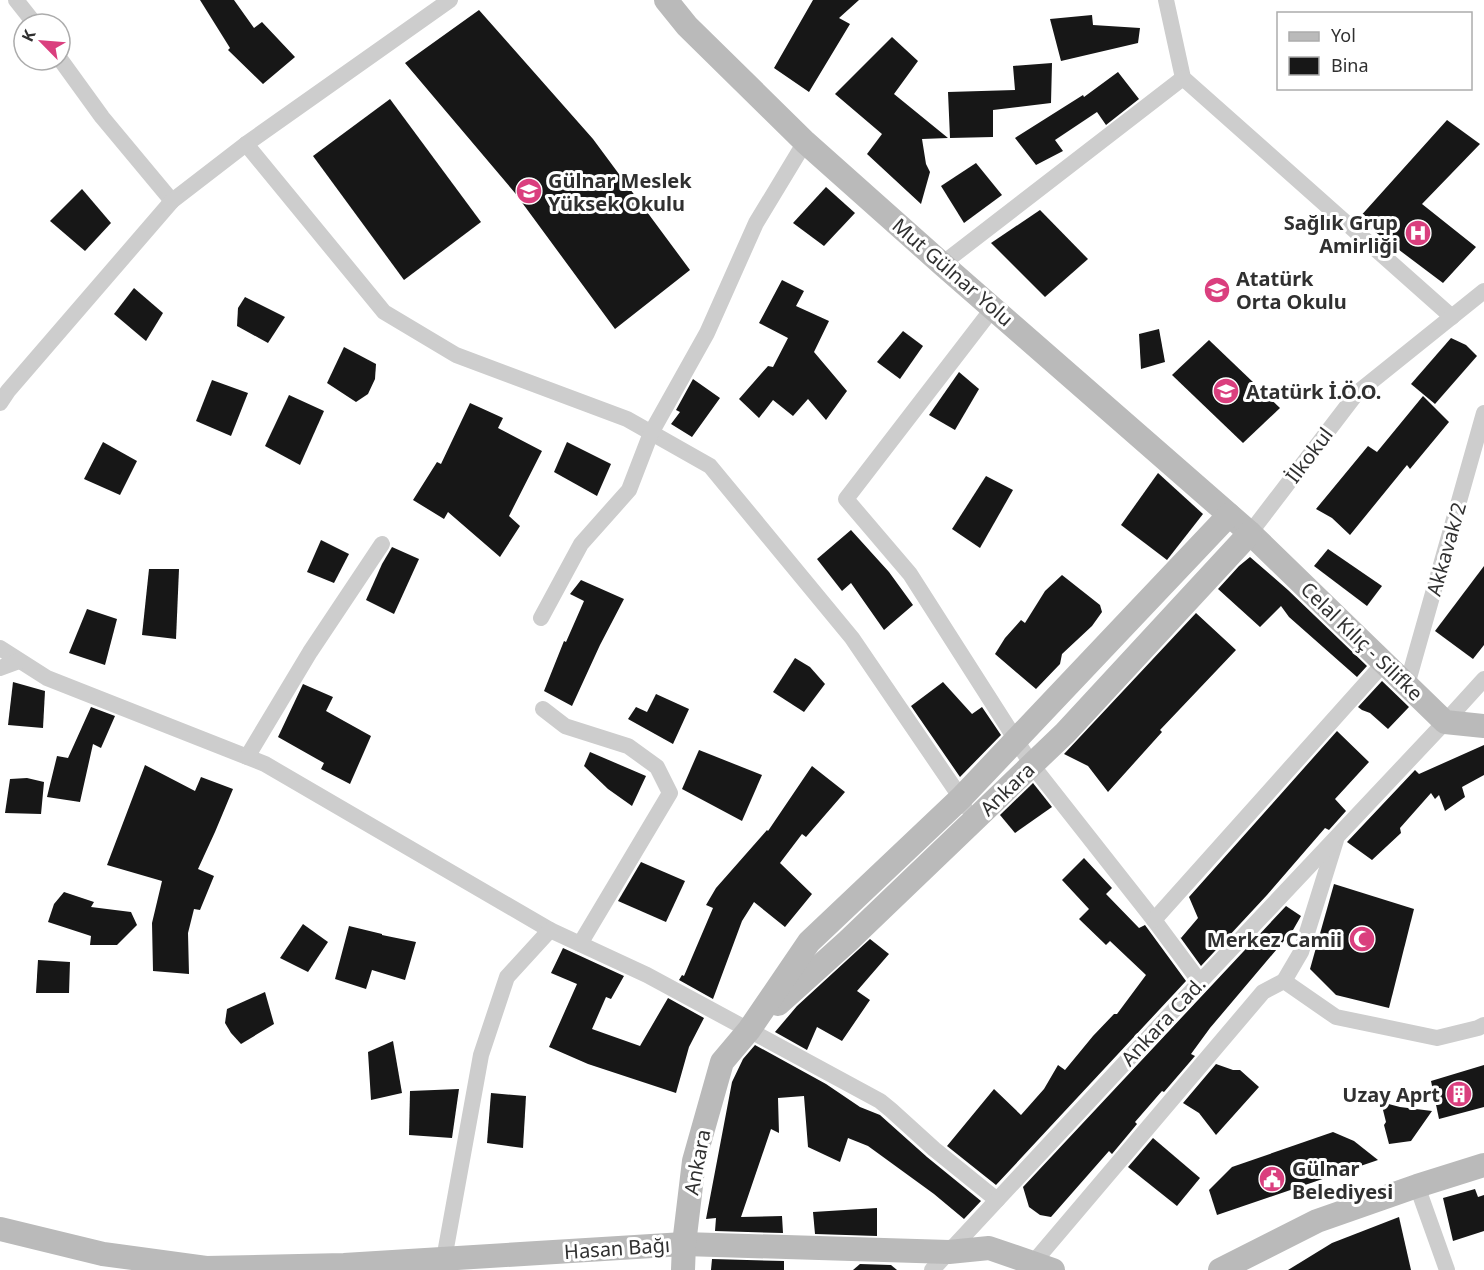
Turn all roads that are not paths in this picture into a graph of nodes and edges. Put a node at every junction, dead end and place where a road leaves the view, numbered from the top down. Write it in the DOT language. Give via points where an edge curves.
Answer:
graph roads {
  1 [pos="16,0"];
  2 [pos="450,0"];
  3 [pos="666,0"];
  4 [pos="1166,0"];
  5 [pos="26,12"];
  6 [pos="69,72"];
  7 [pos="1183,78"];
  8 [pos="805,142"];
  9 [pos="246,144"];
  10 [pos="172,201"];
  11 [pos="942,264"];
  12 [pos="1484,291"];
  13 [pos="993,308"];
  14 [pos="1452,316"];
  15 [pos="0,403"];
  16 [pos="1484,412"];
  17 [pos="651,433"];
  18 [pos="1229,515"];
  19 [pos="1250,533"];
  20 [pos="382,544"];
  21 [pos="541,618"];
  22 [pos="0,648"];
  23 [pos="20,661"];
  24 [pos="1384,663"];
  25 [pos="0,668"];
  26 [pos="1484,679"];
  27 [pos="1407,685"];
  28 [pos="543,710"];
  29 [pos="1445,722"];
  30 [pos="1484,726"];
  31 [pos="1017,740"];
  32 [pos="247,758"];
  33 [pos="1032,765"];
  34 [pos="961,798"];
  35 [pos="970,824"];
  36 [pos="1337,836"];
  37 [pos="1154,920"];
  38 [pos="550,930"];
  39 [pos="580,944"];
  40 [pos="1284,981"];
  41 [pos="1200,982"];
  42 [pos="1484,1025"];
  43 [pos="749,1030"];
  44 [pos="1484,1165"];
  45 [pos="1418,1186"];
  46 [pos="997,1200"];
  47 [pos="0,1229"];
  48 [pos="684,1244"];
  49 [pos="949,1252"];
  50 [pos="444,1259"];
  51 [pos="100,1262"];
  52 [pos="395,1266"];
  53 [pos="1043,1266"];
  54 [pos="683,1270"];
  55 [pos="932,1270"];
  56 [pos="1220,1270"];
  57 [pos="1446,1270"];
  1 -- 5 [label="street"];
  2 -- 9 [label="street"];
  3 -- 8 [label="main road, Mut Gülnar Yolu" via="687,26"];
  4 -- 7 [label="street"];
  6 -- 10 [label="street"];
  7 -- 11 [label="street"];
  7 -- 14 [label="street"];
  8 -- 11 [label="main road, Mut Gülnar Yolu"];
  8 -- 17 [label="street" via="756,223 707,333"];
  9 -- 10 [label="street"];
  9 -- 17 [label="street" via="384,312 456,355 627,419"];
  10 -- 15 [label="street"];
  11 -- 13 [label="main road, Mut Gülnar Yolu"];
  12 -- 14 [label="street, İlkokul"];
  13 -- 18 [label="main road, Mut Gülnar Yolu"];
  13 -- 31 [label="street" via="846,499 910,574"];
  14 -- 19 [label="street, İlkokul" via="1357,393"];
  16 -- 27 [label="street, Akkavak/2"];
  17 -- 21 [label="street" via="629,490 581,544"];
  17 -- 34 [label="street" via="710,466 852,638"];
  18 -- 19 [label="main road, Mut Gülnar Yolu"];
  18 -- 31 [label="main road, Ankara"];
  19 -- 24 [label="main road, Celal Kılıç - Silifke"];
  19 -- 33 [label="main road, Ankara"];
  20 -- 32 [label="street" via="310,651"];
  22 -- 23 [label="street"];
  23 -- 25 [label="street"];
  23 -- 32 [label="street" via="47,678"];
  24 -- 27 [label="main road, Celal Kılıç - Silifke"];
  24 -- 37 [label="street"];
  26 -- 29 [label="street, Ankara Cad."];
  27 -- 29 [label="main road, Celal Kılıç - Silifke"];
  28 -- 39 [label="street" via="564,726 628,746 657,767 670,793"];
  29 -- 30 [label="main road"];
  29 -- 36 [label="street, Ankara Cad."];
  31 -- 33 [label="street"];
  31 -- 34 [label="main road, Ankara"];
  32 -- 38 [label="street" via="265,764"];
  33 -- 35 [label="main road, Ankara"];
  33 -- 37 [label="street"];
  34 -- 35 [label="street"];
  34 -- 43 [label="main road, Ankara" via="809,942"];
  35 -- 43 [label="main road, Ankara"];
  36 -- 40 [label="street" via="1301,952"];
  36 -- 41 [label="street, Ankara Cad."];
  37 -- 41 [label="street"];
  38 -- 39 [label="street"];
  38 -- 50 [label="street" via="507,977 480,1055"];
  39 -- 43 [label="street"];
  40 -- 42 [label="street" via="1336,1017 1437,1038"];
  40 -- 53 [label="street" via="1263,992"];
  41 -- 46 [label="street, Ankara Cad."];
  43 -- 46 [label="street" via="880,1101"];
  43 -- 48 [label="main road, Ankara" via="722,1062 694,1161"];
  44 -- 45 [label="main road"];
  45 -- 56 [label="main road" via="1317,1221"];
  45 -- 57 [label="street"];
  46 -- 49 [label="street, Ankara Cad."];
  47 -- 51 [label="main road, Hasan Bağı"];
  48 -- 49 [label="main road, Hasan Bağı"];
  48 -- 50 [label="main road, Hasan Bağı"];
  48 -- 54 [label="main road, Ankara"];
  49 -- 53 [label="main road, Hasan Bağı" via="989,1248"];
  49 -- 55 [label="street, Ankara Cad."];
  50 -- 52 [label="main road, Hasan Bağı"];
  51 -- 52 [label="main road, Hasan Bağı" via="206,1268"];
}
